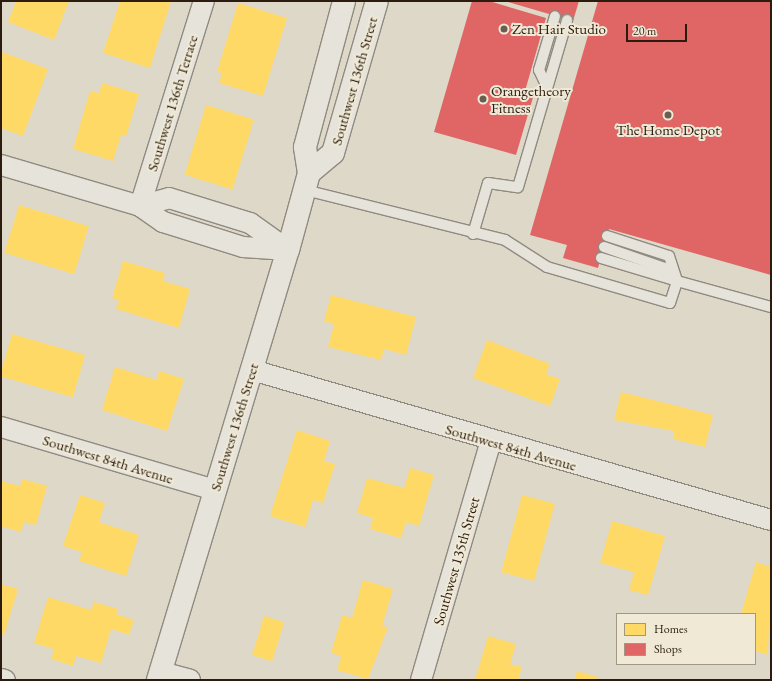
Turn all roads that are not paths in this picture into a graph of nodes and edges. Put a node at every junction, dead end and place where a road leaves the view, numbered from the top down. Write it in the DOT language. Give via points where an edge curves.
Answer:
graph roads {
  1 [pos="204,1"];
  2 [pos="344,1"];
  3 [pos="377,1"];
  4 [pos="555,16"];
  5 [pos="567,20"];
  6 [pos="547,86"];
  7 [pos="1,165"];
  8 [pos="307,182"];
  9 [pos="140,206"];
  10 [pos="473,234"];
  11 [pos="607,236"];
  12 [pos="604,247"];
  13 [pos="288,250"];
  14 [pos="600,258"];
  15 [pos="677,281"];
  16 [pos="771,308"];
  17 [pos="252,370"];
  18 [pos="1,427"];
  19 [pos="491,441"];
  20 [pos="215,490"];
  21 [pos="771,520"];
  22 [pos="160,676"];
  23 [pos="1,679"];
  24 [pos="5,680"];
  25 [pos="190,680"];
  26 [pos="421,680"];
  1 -- 9 [label="street, Southwest 136th Terrace"];
  2 -- 8 [label="street, Southwest 136th Street" via="306,147"];
  3 -- 8 [label="street, Southwest 136th Street" via="333,153"];
  4 -- 6 [label="lane" via="539,70"];
  5 -- 6 [label="lane"];
  6 -- 10 [label="lane" via="518,187 488,183"];
  7 -- 9 [label="street"];
  8 -- 10 [label="lane"];
  8 -- 13 [label="street, Southwest 136th Street"];
  9 -- 13 [label="street" via="169,198 250,223"];
  10 -- 15 [label="lane" via="505,240 547,267 670,302"];
  11 -- 15 [label="lane" via="669,256"];
  12 -- 15 [label="lane" via="665,268"];
  13 -- 17 [label="street, Southwest 136th Street"];
  14 -- 15 [label="lane"];
  15 -- 16 [label="lane"];
  17 -- 19 [label="street, Southwest 84th Avenue"];
  17 -- 20 [label="street, Southwest 136th Street"];
  18 -- 20 [label="street, Southwest 84th Avenue"];
  19 -- 21 [label="street, Southwest 84th Avenue"];
  19 -- 26 [label="street, Southwest 135th Street"];
  20 -- 22 [label="street, Southwest 136th Street"];
  22 -- 25 [label="street"];
  23 -- 24 [label="street"];
}
